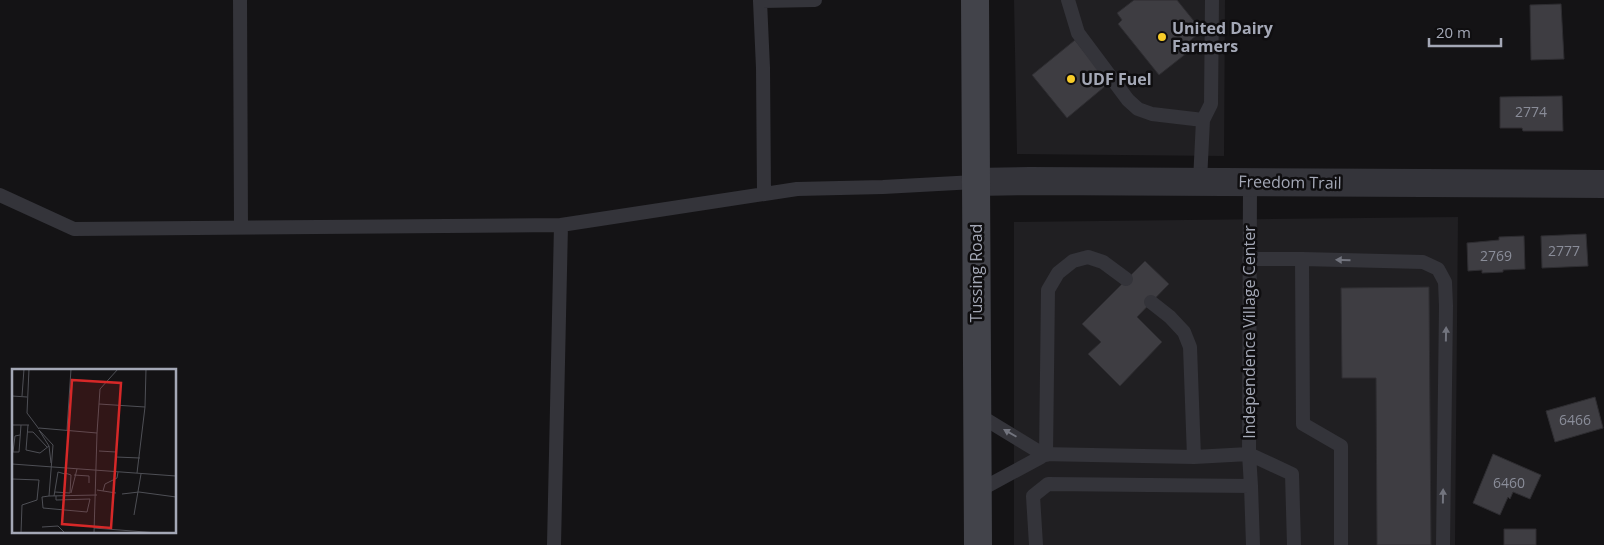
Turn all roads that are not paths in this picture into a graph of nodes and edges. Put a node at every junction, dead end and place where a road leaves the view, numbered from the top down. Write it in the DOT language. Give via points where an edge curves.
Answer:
graph roads {
  1 [pos="240,0"];
  2 [pos="815,0"];
  3 [pos="975,0"];
  4 [pos="1068,0"];
  5 [pos="1212,0"];
  6 [pos="1203,120"];
  7 [pos="1200,181"];
  8 [pos="1250,181"];
  9 [pos="975,182"];
  10 [pos="1604,184"];
  11 [pos="764,194"];
  12 [pos="0,195"];
  13 [pos="561,225"];
  14 [pos="241,227"];
  15 [pos="1250,259"];
  16 [pos="1302,259"];
  17 [pos="1126,279"];
  18 [pos="1152,302"];
  19 [pos="977,414"];
  20 [pos="1249,454"];
  21 [pos="1044,455"];
  22 [pos="1194,457"];
  23 [pos="1251,486"];
  24 [pos="978,491"];
  25 [pos="554,545"];
  26 [pos="978,545"];
  27 [pos="1036,545"];
  28 [pos="1253,545"];
  29 [pos="1294,545"];
  30 [pos="1341,545"];
  31 [pos="1443,545"];
  1 -- 14 [label="lane"];
  2 -- 11 [label="lane" via="760,1"];
  3 -- 9 [label="main road, Tussing Road"];
  4 -- 6 [label="lane" via="1078,32 1138,109 1152,114"];
  5 -- 6 [label="lane" via="1211,104"];
  6 -- 7 [label="lane"];
  7 -- 8 [label="street, Freedom Trail"];
  7 -- 9 [label="street, Freedom Trail"];
  8 -- 10 [label="street, Freedom Trail"];
  8 -- 15 [label="lane, Independence Village Center"];
  9 -- 11 [label="lane" via="797,189"];
  9 -- 19 [label="main road, Tussing Road"];
  11 -- 13 [label="lane"];
  12 -- 14 [label="lane" via="74,229"];
  13 -- 14 [label="lane"];
  13 -- 25 [label="lane"];
  15 -- 16 [label="lane"];
  15 -- 20 [label="lane, Independence Village Center"];
  16 -- 30 [label="lane" via="1303,424 1341,446"];
  31 -- 16 [label="lane, one-way" via="1445,282 1438,269 1423,262"];
  17 -- 21 [label="lane" via="1103,262 1088,258 1074,261 1058,273 1048,290"];
  18 -- 22 [label="lane" via="1184,332 1190,347"];
  21 -- 19 [label="lane, one-way"];
  19 -- 24 [label="main road, Tussing Road"];
  20 -- 22 [label="lane"];
  20 -- 23 [label="lane"];
  20 -- 29 [label="lane, Independence Village Center" via="1292,474"];
  21 -- 22 [label="lane"];
  21 -- 24 [label="lane"];
  23 -- 27 [label="lane" via="1048,484 1033,496"];
  23 -- 28 [label="lane"];
  24 -- 26 [label="main road, Tussing Road"];
}
